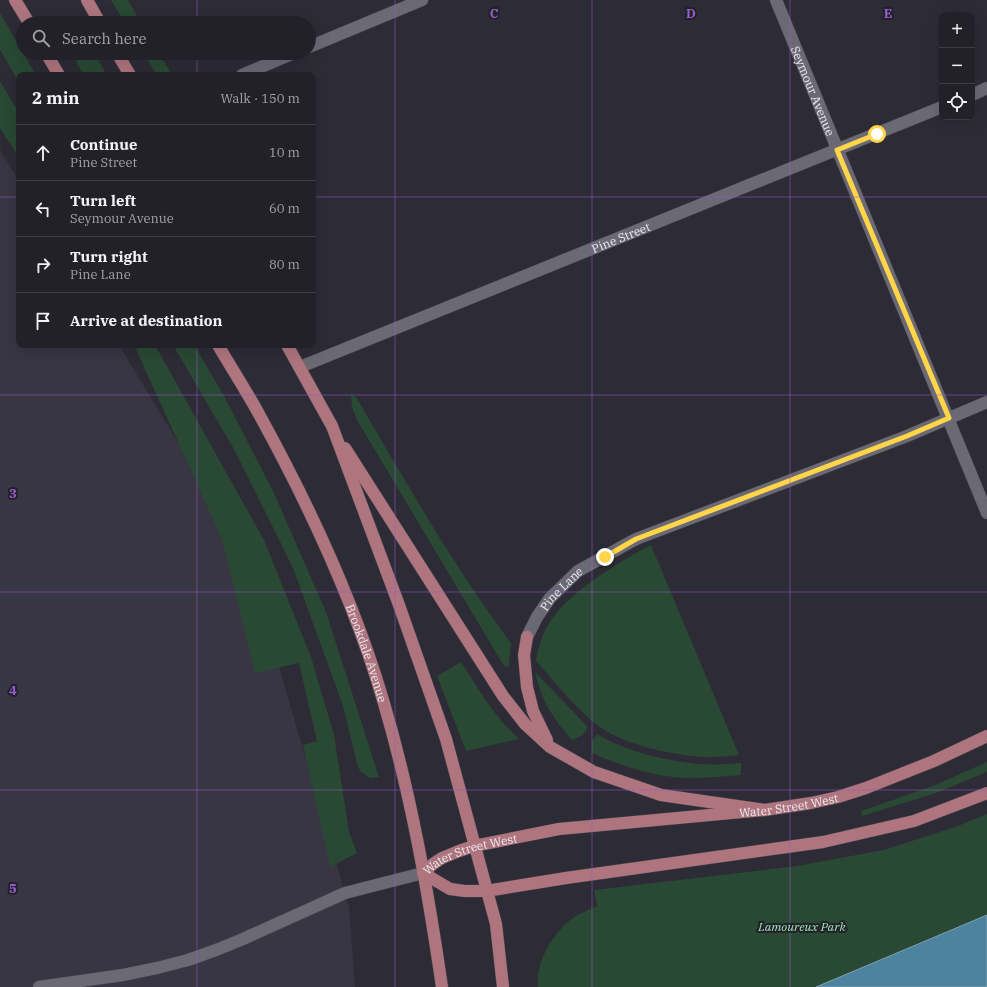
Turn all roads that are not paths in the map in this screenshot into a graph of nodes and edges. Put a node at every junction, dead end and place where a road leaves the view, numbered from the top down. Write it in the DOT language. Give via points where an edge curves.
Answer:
graph roads {
  1 [pos="15,0"];
  2 [pos="87,0"];
  3 [pos="422,0"];
  4 [pos="776,0"];
  5 [pos="24,16"];
  6 [pos="96,16"];
  7 [pos="316,44"];
  8 [pos="50,60"];
  9 [pos="121,60"];
  10 [pos="277,60"];
  11 [pos="57,72"];
  12 [pos="128,72"];
  13 [pos="249,72"];
  14 [pos="987,88"];
  15 [pos="975,94"];
  16 [pos="939,108"];
  17 [pos="837,150"];
  18 [pos="220,348"];
  19 [pos="289,348"];
  20 [pos="300,368"];
  21 [pos="987,402"];
  22 [pos="949,418"];
  23 [pos="332,426"];
  24 [pos="987,513"];
  25 [pos="528,637"];
  26 [pos="987,736"];
  27 [pos="550,747"];
  28 [pos="987,793"];
  29 [pos="765,810"];
  30 [pos="474,846"];
  31 [pos="423,873"];
  32 [pos="486,892"];
  33 [pos="40,987"];
  34 [pos="442,987"];
  35 [pos="503,987"];
  1 -- 5 [label="main road"];
  2 -- 6 [label="main road"];
  3 -- 7 [label="street"];
  4 -- 17 [label="street, Seymour Avenue"];
  8 -- 11 [label="main road"];
  9 -- 12 [label="main road"];
  10 -- 13 [label="street"];
  14 -- 15 [label="street"];
  16 -- 17 [label="street, Pine Street"];
  17 -- 20 [label="street, Pine Street"];
  17 -- 22 [label="street, Seymour Avenue"];
  18 -- 31 [label="main road, Brookdale Avenue" via="285,463 344,589 383,700 405,779"];
  19 -- 20 [label="main road"];
  20 -- 23 [label="main road"];
  21 -- 22 [label="street, Pine Lane"];
  22 -- 24 [label="street, Seymour Avenue"];
  22 -- 25 [label="street, Pine Lane" via="636,539 578,571 550,598"];
  23 -- 27 [label="main road" via="503,696 525,724"];
  23 -- 30 [label="main road" via="446,739"];
  25 -- 27 [label="main road" via="524,655 528,687 533,711"];
  26 -- 29 [label="main road, Water Street West" via="934,761 866,788 831,799"];
  27 -- 29 [label="main road" via="594,772 661,796"];
  28 -- 32 [label="main road, Water Street West" via="914,821 824,842 566,878"];
  29 -- 30 [label="main road, Water Street West" via="559,829"];
  30 -- 31 [label="main road, Water Street West" via="442,858"];
  30 -- 32 [label="main road"];
  31 -- 32 [label="main road, Water Street West" via="450,889"];
  31 -- 33 [label="street" via="345,893 243,939 188,960 123,975"];
  31 -- 34 [label="main road, Brookdale Avenue"];
  32 -- 35 [label="main road" via="496,924"];
}
